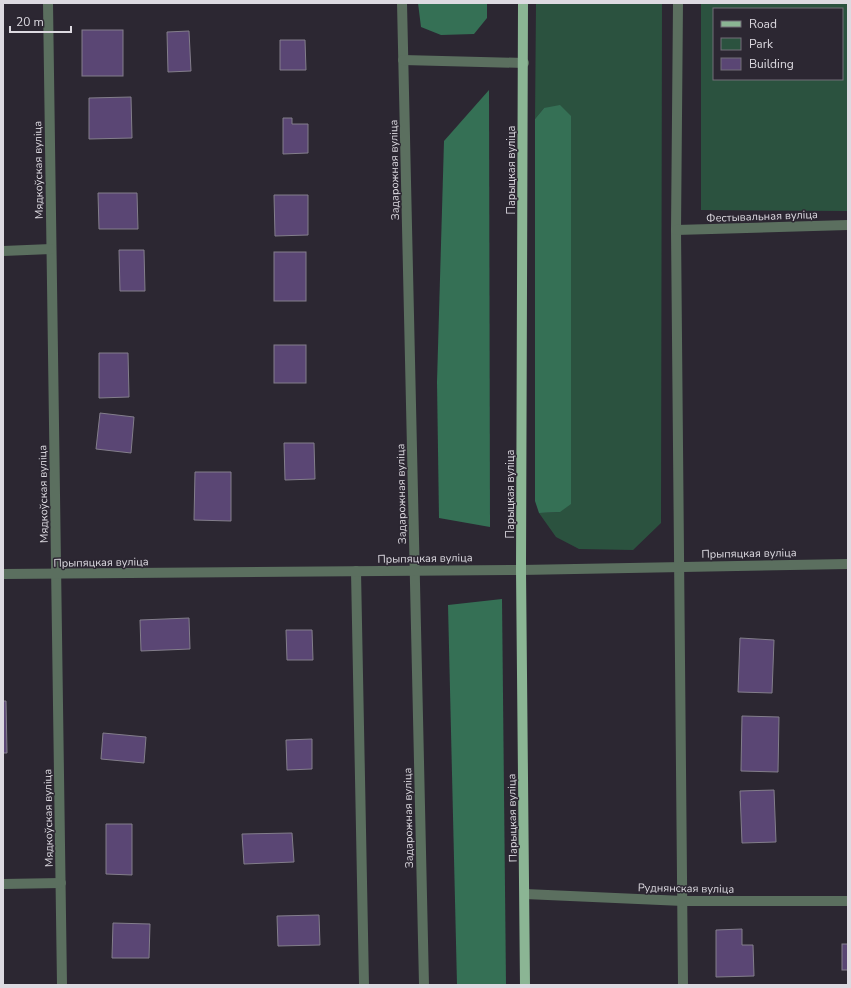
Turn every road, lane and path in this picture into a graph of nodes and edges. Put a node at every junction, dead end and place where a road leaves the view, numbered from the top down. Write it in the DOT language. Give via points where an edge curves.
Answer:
graph roads {
  1 [pos="48,3"];
  2 [pos="402,3"];
  3 [pos="523,3"];
  4 [pos="678,3"];
  5 [pos="403,60"];
  6 [pos="524,63"];
  7 [pos="848,225"];
  8 [pos="676,230"];
  9 [pos="52,249"];
  10 [pos="3,251"];
  11 [pos="848,564"];
  12 [pos="679,566"];
  13 [pos="521,570"];
  14 [pos="356,571"];
  15 [pos="415,571"];
  16 [pos="3,574"];
  17 [pos="56,574"];
  18 [pos="61,883"];
  19 [pos="3,884"];
  20 [pos="525,894"];
  21 [pos="683,901"];
  22 [pos="848,901"];
  23 [pos="62,985"];
  24 [pos="364,985"];
  25 [pos="424,985"];
  26 [pos="526,985"];
  27 [pos="683,985"];
  1 -- 9 [label="street, Мядкоўская вуліца"];
  2 -- 5 [label="street, Задарожная вуліца"];
  3 -- 6 [label="main road, Парыцкая вуліца"];
  4 -- 8 [label="street"];
  5 -- 6 [label="street"];
  5 -- 15 [label="street, Задарожная вуліца"];
  6 -- 13 [label="main road, Парыцкая вуліца"];
  7 -- 8 [label="street, Фестывальная вуліца"];
  8 -- 12 [label="street"];
  9 -- 10 [label="street"];
  9 -- 17 [label="street, Мядкоўская вуліца"];
  11 -- 12 [label="street, Прыпяцкая вуліца"];
  12 -- 13 [label="street, Прыпяцкая вуліца"];
  12 -- 21 [label="street"];
  13 -- 15 [label="street, Прыпяцкая вуліца"];
  13 -- 20 [label="main road, Парыцкая вуліца"];
  14 -- 15 [label="street, Прыпяцкая вуліца"];
  14 -- 17 [label="street, Прыпяцкая вуліца"];
  14 -- 24 [label="street"];
  15 -- 25 [label="street, Задарожная вуліца"];
  16 -- 17 [label="street, Прыпяцкая вуліца"];
  17 -- 18 [label="street, Мядкоўская вуліца"];
  18 -- 19 [label="street"];
  18 -- 23 [label="street, Мядкоўская вуліца"];
  20 -- 21 [label="street, Руднянская вуліца"];
  20 -- 26 [label="main road, Парыцкая вуліца"];
  21 -- 22 [label="street, Руднянская вуліца"];
  21 -- 27 [label="street"];
}
